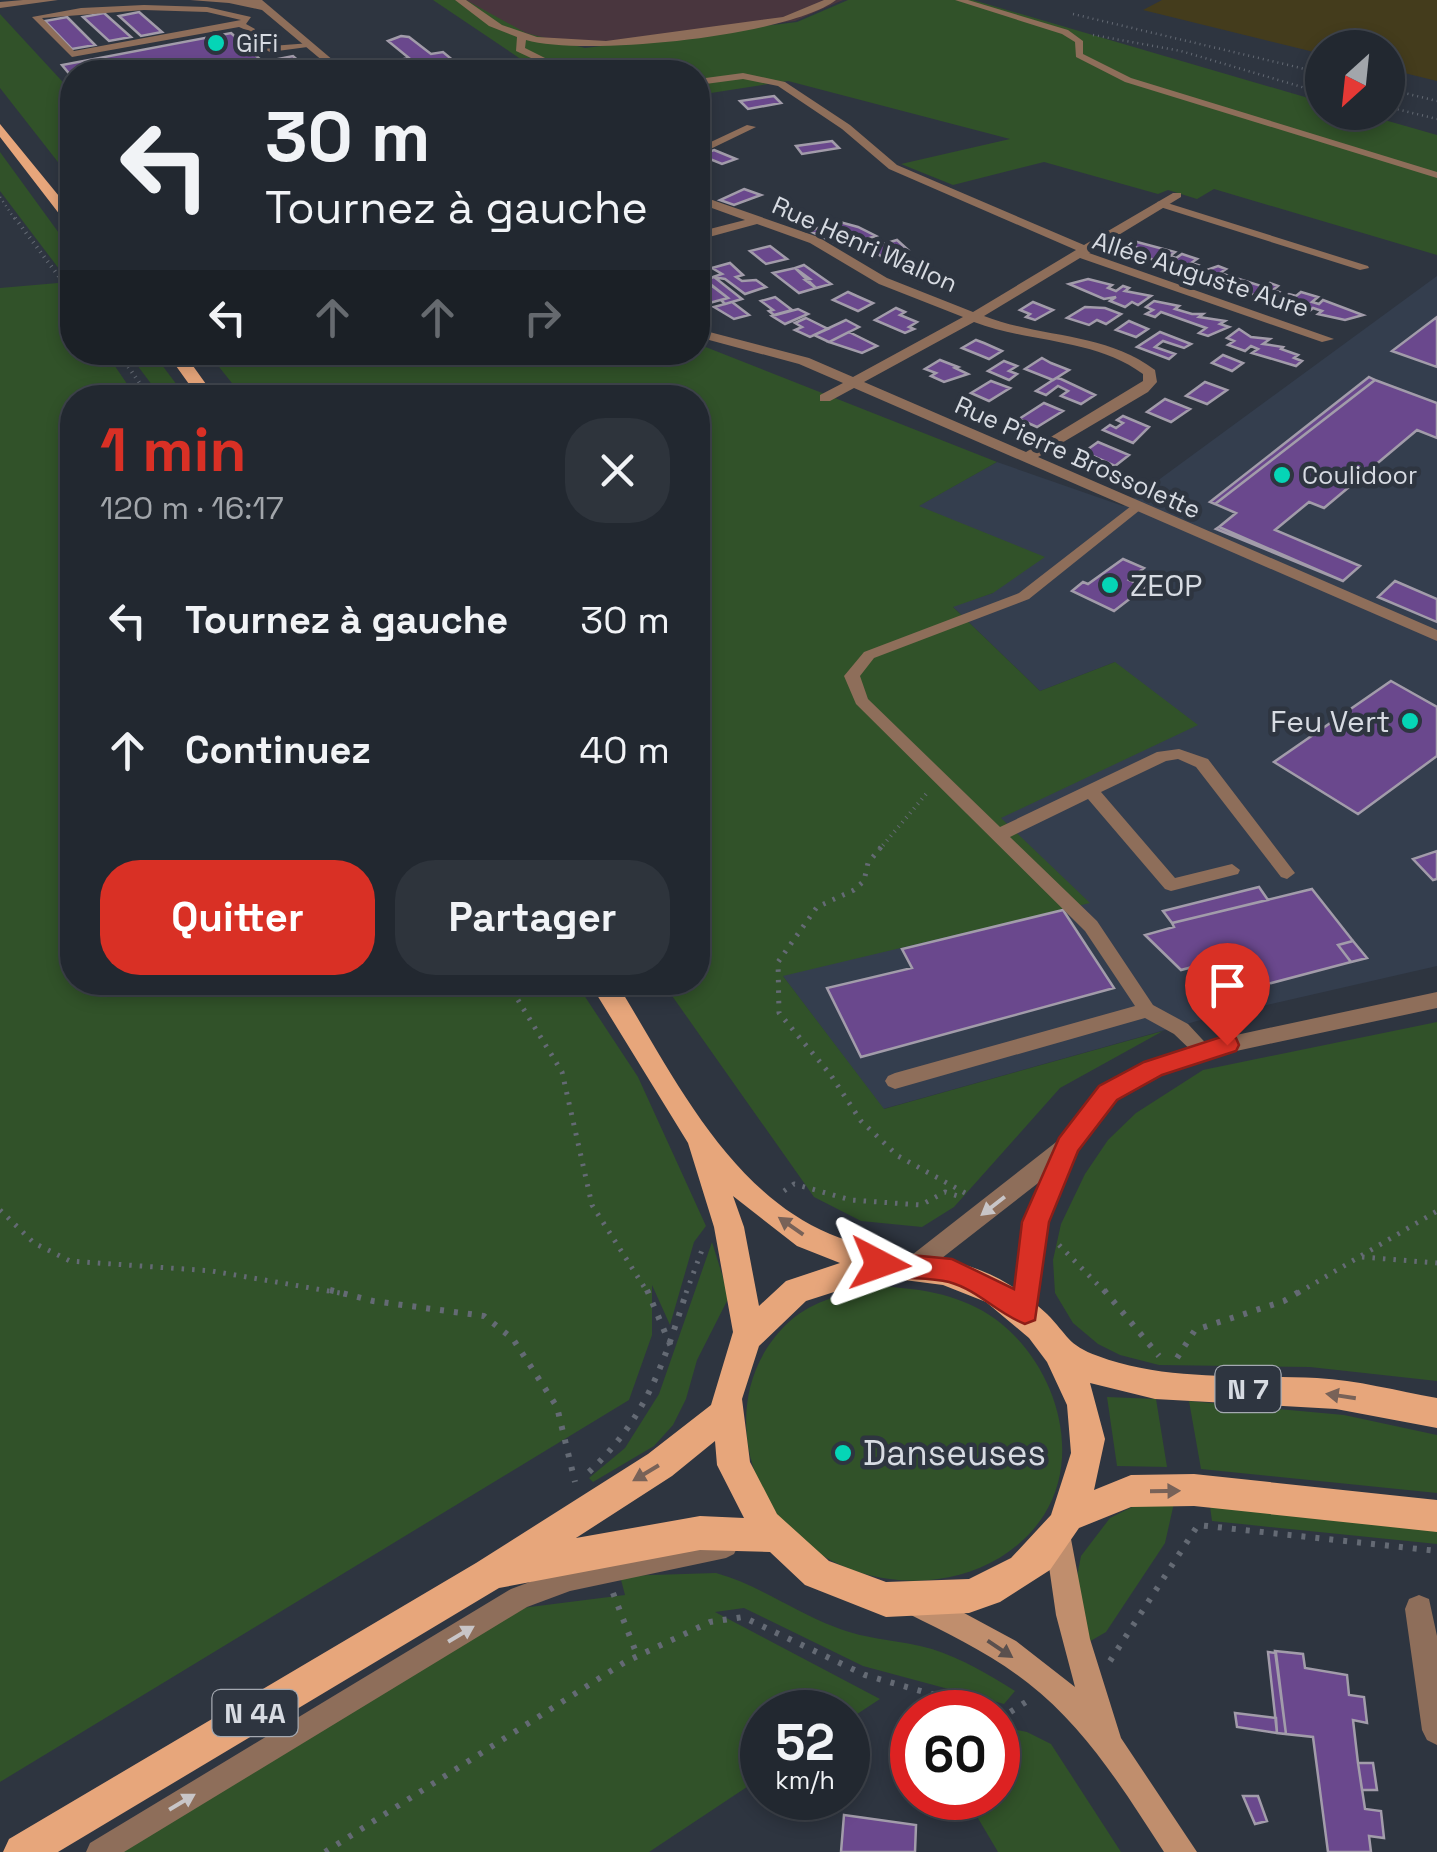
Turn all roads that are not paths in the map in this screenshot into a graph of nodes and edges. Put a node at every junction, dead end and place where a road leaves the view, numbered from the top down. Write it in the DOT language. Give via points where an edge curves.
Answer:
graph roads {
  1 [pos="52,0"];
  2 [pos="66,0"];
  3 [pos="196,0"];
  4 [pos="229,0"];
  5 [pos="256,0"];
  6 [pos="460,0"];
  7 [pos="831,0"];
  8 [pos="958,0"];
  9 [pos="0,4"];
  10 [pos="148,9"];
  11 [pos="267,9"];
  12 [pos="240,24"];
  13 [pos="522,37"];
  14 [pos="311,46"];
  15 [pos="328,60"];
  16 [pos="543,60"];
  17 [pos="710,80"];
  18 [pos="751,127"];
  19 [pos="0,128"];
  20 [pos="710,146"];
  21 [pos="1437,175"];
  22 [pos="1177,195"];
  23 [pos="710,204"];
  24 [pos="1162,204"];
  25 [pos="60,206"];
  26 [pos="757,220"];
  27 [pos="710,233"];
  28 [pos="1083,252"];
  29 [pos="1376,259"];
  30 [pos="1364,268"];
  31 [pos="1352,277"];
  32 [pos="973,316"];
  33 [pos="710,336"];
  34 [pos="1327,339"];
  35 [pos="852,382"];
  36 [pos="825,398"];
  37 [pos="1025,459"];
  38 [pos="1135,507"];
  39 [pos="1437,636"];
  40 [pos="1091,790"];
  41 [pos="999,835"];
  42 [pos="1232,870"];
  43 [pos="1287,872"];
  44 [pos="610,995"];
  45 [pos="1437,1000"];
  46 [pos="1148,1010"];
  47 [pos="1204,1052"];
  48 [pos="896,1080"];
  49 [pos="696,1132"];
  50 [pos="1068,1146"];
  51 [pos="880,1264"];
  52 [pos="916,1264"];
  53 [pos="1025,1312"];
  54 [pos="749,1334"];
  55 [pos="1062,1355"];
  56 [pos="1437,1413"];
  57 [pos="724,1414"];
  58 [pos="1437,1516"];
  59 [pos="1065,1527"];
  60 [pos="772,1536"];
  61 [pos="488,1575"];
  62 [pos="915,1602"];
  63 [pos="1420,1609"];
  64 [pos="1437,1730"];
  65 [pos="1115,1751"];
  66 [pos="22,1852"];
  67 [pos="99,1852"];
  68 [pos="1182,1852"];
  1 -- 9 [label="street"];
  2 -- 10 [label="lane"];
  3 -- 4 [label="street"];
  4 -- 11 [label="street"];
  5 -- 11 [label="street"];
  6 -- 13 [label="street"];
  7 -- 13 [label="street" via="784,20 616,43"];
  8 -- 21 [label="lane" via="1066,32 1079,41 1079,56 1128,80"];
  10 -- 12 [label="lane" via="224,11 248,19"];
  10 -- 12 [label="lane" via="36,16 72,54"];
  11 -- 14 [label="street"];
  12 -- 14 [label="lane" via="262,48"];
  13 -- 16 [label="street" via="520,49"];
  14 -- 15 [label="street"];
  17 -- 28 [label="street" via="743,76 781,84 893,167"];
  18 -- 20 [label="street"];
  19 -- 25 [label="main road"];
  22 -- 24 [label="street"];
  23 -- 26 [label="street, Rue Henri Wallon"];
  24 -- 28 [label="street"];
  24 -- 30 [label="lane"];
  26 -- 27 [label="street"];
  26 -- 32 [label="street, Rue Henri Wallon"];
  28 -- 32 [label="street, Allée Auguste Aure"];
  28 -- 34 [label="street, Allée Auguste Aure"];
  29 -- 30 [label="lane"];
  30 -- 31 [label="lane"];
  32 -- 35 [label="street, Allée Auguste Aure"];
  32 -- 37 [label="street, Rue Henri Wallon" via="1016,332 1104,348 1150,373 1143,389"];
  33 -- 35 [label="street, Rue Pierre Brossolette" via="804,361"];
  35 -- 36 [label="street, Allée Auguste Aure"];
  35 -- 37 [label="street, Rue Pierre Brossolette"];
  37 -- 38 [label="street, Rue Pierre Brossolette"];
  38 -- 39 [label="street, Rue Pierre Brossolette"];
  38 -- 41 [label="lane" via="1024,596 868,655 852,676 861,701"];
  40 -- 41 [label="lane"];
  40 -- 42 [label="lane" via="1171,885"];
  40 -- 43 [label="lane" via="1163,756 1190,756"];
  41 -- 46 [label="lane" via="1090,926"];
  44 -- 49 [label="main road"];
  45 -- 47 [label="street"];
  46 -- 47 [label="lane"];
  46 -- 48 [label="lane"];
  47 -- 50 [label="street" via="1153,1068 1108,1093"];
  51 -- 49 [label="main road, one-way" via="808,1238 762,1206"];
  49 -- 54 [label="main road" via="730,1227"];
  50 -- 52 [label="street, one-way"];
  50 -- 53 [label="street" via="1036,1222"];
  51 -- 52 [label="main road"];
  51 -- 54 [label="main road" via="813,1279 777,1301"];
  52 -- 53 [label="main road" via="965,1276"];
  53 -- 55 [label="main road"];
  54 -- 57 [label="main road" via="731,1372"];
  56 -- 55 [label="main road, N 7, one-way" via="1327,1393 1174,1386 1091,1371"];
  55 -- 59 [label="main road" via="1082,1398 1089,1444"];
  57 -- 60 [label="main road" via="745,1498"];
  57 -- 61 [label="main road, one-way" via="660,1464 581,1496"];
  59 -- 58 [label="main road, one-way" via="1131,1491 1194,1490"];
  59 -- 62 [label="main road" via="1019,1574 970,1596"];
  59 -- 65 [label="main road" via="1066,1607 1082,1672"];
  60 -- 61 [label="main road" via="700,1533"];
  60 -- 62 [label="main road" via="813,1570 862,1594"];
  67 -- 60 [label="lane, one-way" via="520,1598 570,1579"];
  61 -- 66 [label="main road, N 4A"];
  62 -- 65 [label="main road, one-way" via="1054,1685"];
  63 -- 64 [label="street"];
  65 -- 68 [label="main road"];
}
